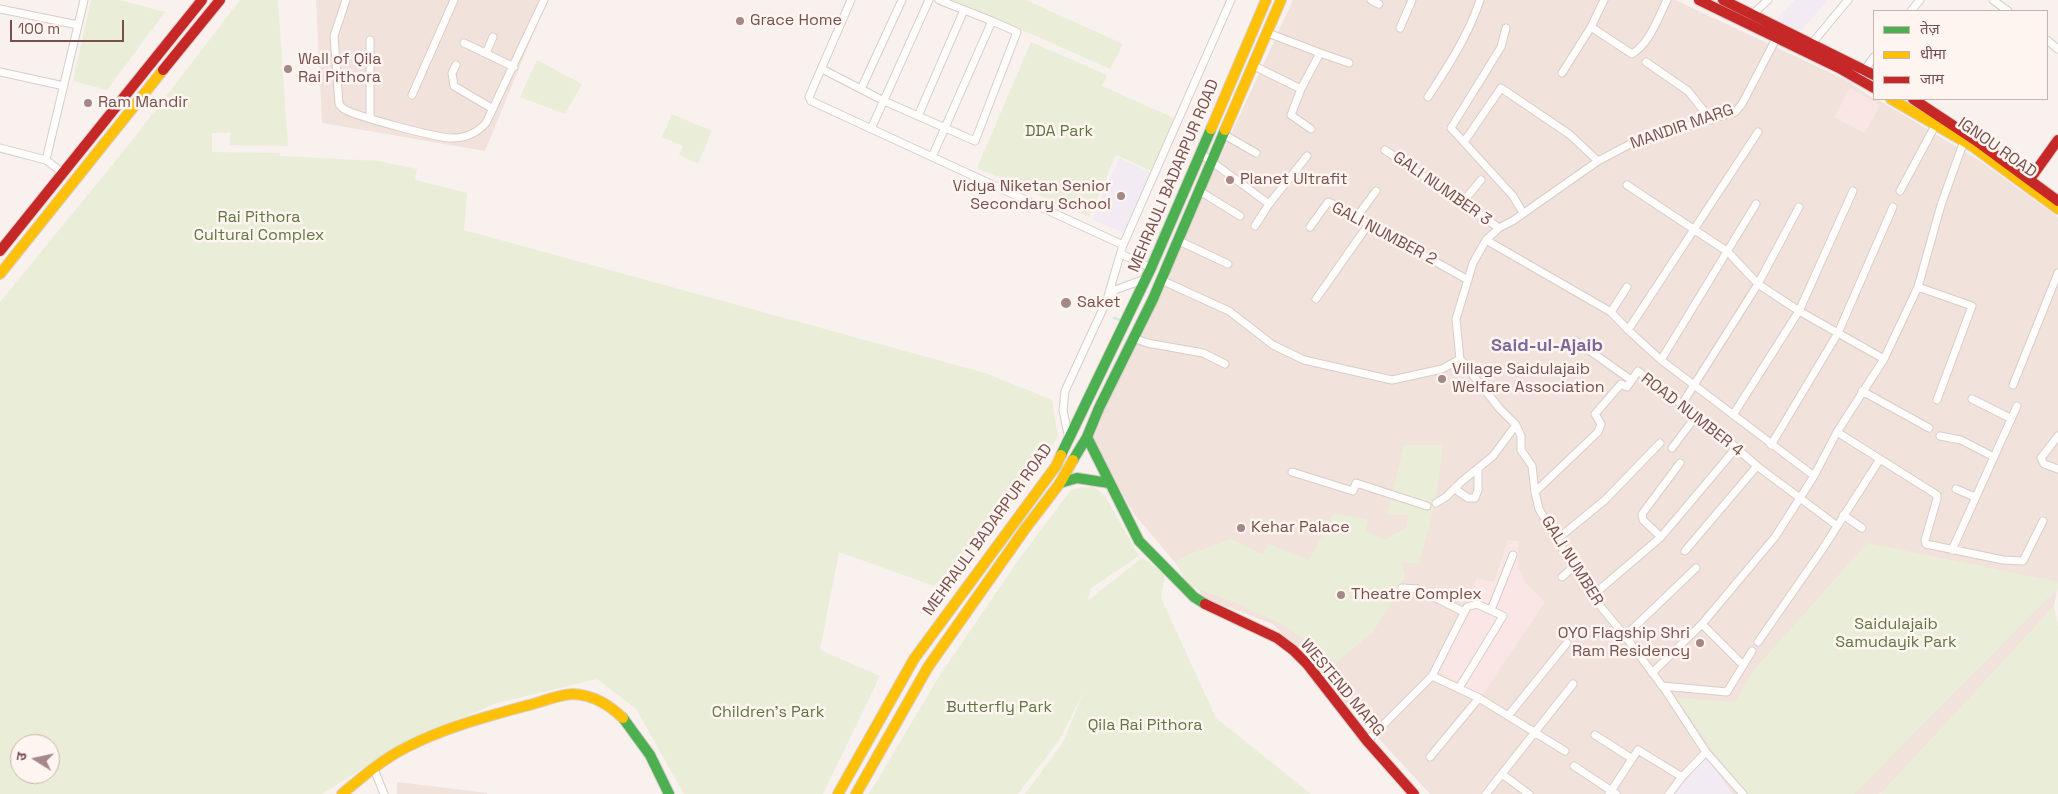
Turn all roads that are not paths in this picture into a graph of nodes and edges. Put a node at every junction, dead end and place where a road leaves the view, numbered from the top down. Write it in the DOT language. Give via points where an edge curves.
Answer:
graph roads {
  1 [pos="84,0"];
  2 [pos="202,0"];
  3 [pos="220,0"];
  4 [pos="346,0"];
  5 [pos="454,0"];
  6 [pos="544,0"];
  7 [pos="851,0"];
  8 [pos="902,0"];
  9 [pos="929,0"];
  10 [pos="939,0"];
  11 [pos="1231,0"];
  12 [pos="1266,0"];
  13 [pos="1281,0"];
  14 [pos="1371,0"];
  15 [pos="1412,0"];
  16 [pos="1480,0"];
  17 [pos="1604,0"];
  18 [pos="1667,0"];
  19 [pos="1699,0"];
  20 [pos="1768,0"];
  21 [pos="1848,0"];
  22 [pos="1920,0"];
  23 [pos="1993,0"];
  24 [pos="1730,1"];
  25 [pos="1379,4"];
  26 [pos="0,9"];
  27 [pos="964,10"];
  28 [pos="1912,10"];
  29 [pos="2007,10"];
  30 [pos="1753,14"];
  31 [pos="992,21"];
  32 [pos="78,25"];
  33 [pos="1591,27"];
  34 [pos="1400,28"];
  35 [pos="1506,28"];
  36 [pos="1268,33"];
  37 [pos="1779,34"];
  38 [pos="493,38"];
  39 [pos="370,40"];
  40 [pos="2048,41"];
  41 [pos="464,43"];
  42 [pos="1808,48"];
  43 [pos="2058,49"];
  44 [pos="486,54"];
  45 [pos="1320,54"];
  46 [pos="1873,58"];
  47 [pos="1646,62"];
  48 [pos="1349,63"];
  49 [pos="456,64"];
  50 [pos="1254,66"];
  51 [pos="514,67"];
  52 [pos="822,69"];
  53 [pos="0,72"];
  54 [pos="1562,73"];
  55 [pos="1861,74"];
  56 [pos="1873,75"];
  57 [pos="64,86"];
  58 [pos="1873,87"];
  59 [pos="861,89"];
  60 [pos="1301,89"];
  61 [pos="412,95"];
  62 [pos="1428,97"];
  63 [pos="884,100"];
  64 [pos="1893,100"];
  65 [pos="1915,100"];
  66 [pos="494,109"];
  67 [pos="918,116"];
  68 [pos="370,117"];
  69 [pos="1711,120"];
  70 [pos="1936,124"];
  71 [pos="946,128"];
  72 [pos="1311,128"];
  73 [pos="872,129"];
  74 [pos="1758,132"];
  75 [pos="1222,134"];
  76 [pos="2058,140"];
  77 [pos="1964,141"];
  78 [pos="1464,142"];
  79 [pos="0,148"];
  80 [pos="1385,150"];
  81 [pos="1200,153"];
  82 [pos="1256,153"];
  83 [pos="1307,156"];
  84 [pos="932,157"];
  85 [pos="46,160"];
  86 [pos="1211,160"];
  87 [pos="1598,161"];
  88 [pos="63,173"];
  89 [pos="2030,179"];
  90 [pos="1482,180"];
  91 [pos="1627,185"];
  92 [pos="1198,190"];
  93 [pos="1376,191"];
  94 [pos="1853,191"];
  95 [pos="1900,191"];
  96 [pos="2058,201"];
  97 [pos="1462,203"];
  98 [pos="1269,204"];
  99 [pos="1756,204"];
  100 [pos="1799,207"];
  101 [pos="1893,208"];
  102 [pos="2058,209"];
  103 [pos="1524,213"];
  104 [pos="1240,216"];
  105 [pos="1356,218"];
  106 [pos="1368,224"];
  107 [pos="1256,226"];
  108 [pos="1310,227"];
  109 [pos="1499,228"];
  110 [pos="1694,229"];
  111 [pos="1178,240"];
  112 [pos="1486,240"];
  113 [pos="1123,246"];
  114 [pos="0,251"];
  115 [pos="1728,252"];
  116 [pos="1121,254"];
  117 [pos="1228,264"];
  118 [pos="1151,268"];
  119 [pos="2058,273"];
  120 [pos="0,274"];
  121 [pos="1146,279"];
  122 [pos="1161,280"];
  123 [pos="1468,280"];
  124 [pos="1758,284"];
  125 [pos="1628,287"];
  126 [pos="1918,287"];
  127 [pos="1108,296"];
  128 [pos="1316,299"];
  129 [pos="1799,311"];
  130 [pos="1611,312"];
  131 [pos="1628,330"];
  132 [pos="1838,333"];
  133 [pos="1134,338"];
  134 [pos="1576,341"];
  135 [pos="1460,359"];
  136 [pos="1884,359"];
  137 [pos="1661,360"];
  138 [pos="1225,364"];
  139 [pos="1631,380"];
  140 [pos="1695,384"];
  141 [pos="2013,385"];
  142 [pos="1862,392"];
  143 [pos="1972,399"];
  144 [pos="1937,400"];
  145 [pos="1682,404"];
  146 [pos="2017,406"];
  147 [pos="1733,415"];
  148 [pos="1696,416"];
  149 [pos="2010,418"];
  150 [pos="1516,425"];
  151 [pos="1929,428"];
  152 [pos="1837,432"];
  153 [pos="1940,436"];
  154 [pos="2058,436"];
  155 [pos="1087,437"];
  156 [pos="1069,439"];
  157 [pos="1660,442"];
  158 [pos="1771,445"];
  159 [pos="1672,448"];
  160 [pos="1736,448"];
  161 [pos="1994,457"];
  162 [pos="1880,459"];
  163 [pos="1680,463"];
  164 [pos="1757,466"];
  165 [pos="1478,468"];
  166 [pos="2058,469"];
  167 [pos="1292,472"];
  168 [pos="1814,476"];
  169 [pos="1060,483"];
  170 [pos="1109,483"];
  171 [pos="1956,488"];
  172 [pos="1455,490"];
  173 [pos="1535,492"];
  174 [pos="1800,497"];
  175 [pos="1976,497"];
  176 [pos="1436,502"];
  177 [pos="1427,506"];
  178 [pos="1843,515"];
  179 [pos="2042,521"];
  180 [pos="1836,525"];
  181 [pos="1862,528"];
  182 [pos="1661,537"];
  183 [pos="1556,540"];
  184 [pos="1952,550"];
  185 [pos="1686,551"];
  186 [pos="1513,555"];
  187 [pos="1573,567"];
  188 [pos="1696,568"];
  189 [pos="1562,577"];
  190 [pos="1402,588"];
  191 [pos="1592,596"];
  192 [pos="1491,610"];
  193 [pos="1464,612"];
  194 [pos="1702,624"];
  195 [pos="1625,636"];
  196 [pos="1758,642"];
  197 [pos="1567,644"];
  198 [pos="1752,651"];
  199 [pos="1743,665"];
  200 [pos="1652,673"];
  201 [pos="1432,676"];
  202 [pos="1573,684"];
  203 [pos="1662,686"];
  204 [pos="1459,688"];
  205 [pos="1479,698"];
  206 [pos="1508,716"];
  207 [pos="1533,732"];
  208 [pos="1595,735"];
  209 [pos="1367,741"];
  210 [pos="1565,751"];
  211 [pos="1706,752"];
  212 [pos="1430,757"];
  213 [pos="1632,758"];
  214 [pos="1574,766"];
  215 [pos="374,769"];
  216 [pos="1502,774"];
  217 [pos="1682,777"];
  218 [pos="1612,793"];
  219 [pos="342,794"];
  220 [pos="384,794"];
  221 [pos="670,794"];
  222 [pos="838,794"];
  223 [pos="856,794"];
  224 [pos="1414,794"];
  225 [pos="1486,794"];
  226 [pos="1529,794"];
  227 [pos="1669,794"];
  228 [pos="1743,794"];
  1 -- 32 [label="street"];
  2 -- 88 [label="main road"];
  3 -- 120 [label="main road"];
  4 -- 68 [label="street" via="334,36 339,104 344,109"];
  5 -- 61 [label="street"];
  6 -- 51 [label="street"];
  7 -- 52 [label="street"];
  8 -- 59 [label="street"];
  9 -- 63 [label="street"];
  10 -- 27 [label="street"];
  11 -- 113 [label="street"];
  12 -- 81 [label="main road, MEHRAULI BADARPUR ROAD"];
  13 -- 36 [label="main road, MEHRAULI BADARPUR ROAD"];
  14 -- 25 [label="street"];
  15 -- 34 [label="street"];
  16 -- 62 [label="street" via="1461,46"];
  17 -- 33 [label="street"];
  18 -- 33 [label="street" via="1653,30 1632,54"];
  19 -- 37 [label="main road"];
  20 -- 30 [label="street"];
  21 -- 42 [label="street"];
  22 -- 28 [label="street"];
  23 -- 29 [label="street"];
  24 -- 30 [label="main road"];
  26 -- 32 [label="street"];
  27 -- 31 [label="street"];
  27 -- 67 [label="street"];
  30 -- 37 [label="main road"];
  31 -- 71 [label="street"];
  31 -- 71 [label="street" via="1018,32 976,141"];
  32 -- 57 [label="street"];
  33 -- 54 [label="street"];
  35 -- 78 [label="street" via="1501,47 1452,125 1452,130"];
  36 -- 45 [label="street"];
  36 -- 50 [label="main road, MEHRAULI BADARPUR ROAD"];
  37 -- 42 [label="main road"];
  37 -- 69 [label="street, MANDIR MARG" via="1739,108"];
  38 -- 44 [label="street"];
  39 -- 68 [label="street"];
  40 -- 43 [label="street"];
  41 -- 44 [label="street"];
  42 -- 55 [label="main road"];
  44 -- 51 [label="street"];
  45 -- 48 [label="street"];
  45 -- 60 [label="street"];
  46 -- 55 [label="street"];
  47 -- 69 [label="street" via="1688,91"];
  49 -- 66 [label="street" via="452,73 454,86"];
  50 -- 60 [label="street"];
  50 -- 75 [label="main road, MEHRAULI BADARPUR ROAD"];
  51 -- 66 [label="street"];
  52 -- 59 [label="street"];
  52 -- 73 [label="street" via="809,98"];
  53 -- 57 [label="street"];
  55 -- 56 [label="main road"];
  55 -- 58 [label="main road"];
  57 -- 85 [label="street"];
  59 -- 63 [label="street"];
  60 -- 72 [label="street" via="1291,115"];
  63 -- 67 [label="street"];
  63 -- 73 [label="street"];
  64 -- 70 [label="main road, IGNOU ROAD"];
  65 -- 89 [label="main road, IGNOU ROAD"];
  66 -- 68 [label="street" via="480,130 468,136 450,138"];
  67 -- 71 [label="street"];
  69 -- 87 [label="street, MANDIR MARG" via="1634,142"];
  70 -- 77 [label="main road, IGNOU ROAD"];
  70 -- 95 [label="street"];
  71 -- 84 [label="street"];
  73 -- 84 [label="street"];
  74 -- 110 [label="street"];
  75 -- 82 [label="street"];
  75 -- 86 [label="main road, MEHRAULI BADARPUR ROAD"];
  76 -- 89 [label="main road"];
  77 -- 102 [label="main road, IGNOU ROAD"];
  77 -- 126 [label="street" via="1941,205"];
  78 -- 87 [label="street" via="1501,88 1568,134"];
  78 -- 103 [label="street" via="1513,196"];
  79 -- 85 [label="street"];
  80 -- 97 [label="street, GALI NUMBER 3"];
  81 -- 86 [label="street"];
  81 -- 118 [label="main road, MEHRAULI BADARPUR ROAD"];
  83 -- 98 [label="street"];
  84 -- 113 [label="street"];
  85 -- 88 [label="street"];
  86 -- 92 [label="main road, MEHRAULI BADARPUR ROAD"];
  86 -- 98 [label="street"];
  87 -- 103 [label="street, MANDIR MARG"];
  88 -- 114 [label="main road"];
  89 -- 96 [label="main road, IGNOU ROAD"];
  90 -- 97 [label="street"];
  91 -- 110 [label="street"];
  92 -- 104 [label="street"];
  92 -- 111 [label="main road, MEHRAULI BADARPUR ROAD"];
  93 -- 105 [label="street"];
  94 -- 129 [label="street"];
  97 -- 109 [label="street, GALI NUMBER 3"];
  98 -- 107 [label="street"];
  99 -- 115 [label="street"];
  100 -- 124 [label="street"];
  101 -- 132 [label="street"];
  103 -- 109 [label="street, MANDIR MARG"];
  105 -- 106 [label="street, GALI NUMBER 2"];
  105 -- 108 [label="street, GALI NUMBER 2" via="1329,202"];
  106 -- 123 [label="street, GALI NUMBER 2"];
  106 -- 128 [label="street"];
  109 -- 112 [label="street, MANDIR MARG"];
  110 -- 115 [label="street"];
  110 -- 131 [label="street"];
  111 -- 117 [label="street"];
  111 -- 122 [label="main road, MEHRAULI BADARPUR ROAD"];
  112 -- 123 [label="street"];
  112 -- 130 [label="street"];
  113 -- 116 [label="street"];
  115 -- 124 [label="street"];
  115 -- 137 [label="street"];
  116 -- 118 [label="street"];
  116 -- 127 [label="street"];
  118 -- 121 [label="main road, MEHRAULI BADARPUR ROAD"];
  119 -- 141 [label="street"];
  121 -- 127 [label="street" via="1115,290"];
  121 -- 156 [label="main road, MEHRAULI BADARPUR ROAD"];
  122 -- 133 [label="main road, MEHRAULI BADARPUR ROAD"];
  122 -- 135 [label="street" via="1229,310 1274,345 1304,360 1392,380 1442,369"];
  123 -- 135 [label="street" via="1456,318"];
  124 -- 129 [label="street"];
  124 -- 140 [label="street"];
  125 -- 130 [label="street"];
  126 -- 136 [label="street"];
  126 -- 144 [label="street" via="1972,306"];
  127 -- 156 [label="street" via="1065,391 1063,410"];
  129 -- 132 [label="street"];
  129 -- 147 [label="street"];
  130 -- 131 [label="street"];
  131 -- 137 [label="street"];
  132 -- 136 [label="street"];
  132 -- 158 [label="street"];
  133 -- 138 [label="street" via="1203,353"];
  133 -- 155 [label="main road, MEHRAULI BADARPUR ROAD"];
  134 -- 139 [label="street"];
  135 -- 150 [label="street"];
  136 -- 142 [label="street"];
  137 -- 140 [label="street"];
  139 -- 145 [label="street, ROAD NUMBER 4" via="1638,371"];
  139 -- 173 [label="street, ROAD NUMBER 4" via="1627,387 1621,384 1595,414 1601,424 1598,432"];
  140 -- 145 [label="street"];
  140 -- 147 [label="street"];
  142 -- 151 [label="street"];
  142 -- 152 [label="street"];
  143 -- 149 [label="street"];
  145 -- 148 [label="street, ROAD NUMBER 4"];
  146 -- 149 [label="street"];
  147 -- 158 [label="street"];
  148 -- 159 [label="street"];
  148 -- 160 [label="street, ROAD NUMBER 4"];
  149 -- 161 [label="street"];
  150 -- 165 [label="street" via="1493,456"];
  150 -- 173 [label="street, GALI NUMBER" via="1521,436 1521,450 1532,466"];
  152 -- 162 [label="street"];
  152 -- 168 [label="street"];
  153 -- 161 [label="street" via="1961,440"];
  154 -- 166 [label="street" via="2041,460"];
  155 -- 169 [label="main road, MEHRAULI BADARPUR ROAD"];
  155 -- 170 [label="main road, WESTEND MARG"];
  156 -- 222 [label="main road, MEHRAULI BADARPUR ROAD" via="1056,466 914,658"];
  157 -- 183 [label="street" via="1605,500"];
  158 -- 168 [label="street"];
  160 -- 164 [label="street, ROAD NUMBER 4"];
  160 -- 182 [label="street"];
  161 -- 175 [label="street"];
  162 -- 178 [label="street"];
  162 -- 184 [label="street" via="1937,495 1925,544"];
  163 -- 182 [label="street" via="1642,514"];
  164 -- 174 [label="street, ROAD NUMBER 4"];
  164 -- 185 [label="street"];
  165 -- 172 [label="street"];
  165 -- 172 [label="street" via="1475,498 1468,498"];
  167 -- 177 [label="street" via="1353,491 1356,483"];
  168 -- 174 [label="street"];
  169 -- 170 [label="main road" via="1077,478"];
  169 -- 223 [label="main road, MEHRAULI BADARPUR ROAD" via="928,667"];
  170 -- 209 [label="main road, WESTEND MARG" via="1136,538 1173,577 1201,602 1277,638 1293,650"];
  171 -- 175 [label="street"];
  172 -- 176 [label="street"];
  173 -- 183 [label="street, GALI NUMBER" via="1539,509"];
  174 -- 180 [label="street, ROAD NUMBER 4"];
  174 -- 194 [label="street" via="1775,536"];
  175 -- 184 [label="street"];
  178 -- 180 [label="street"];
  178 -- 181 [label="street"];
  179 -- 184 [label="street" via="2023,562"];
  180 -- 196 [label="street"];
  182 -- 191 [label="street"];
  183 -- 187 [label="street, GALI NUMBER"];
  186 -- 192 [label="street"];
  187 -- 189 [label="street"];
  187 -- 191 [label="street, GALI NUMBER"];
  188 -- 195 [label="street"];
  190 -- 193 [label="street" via="1418,589"];
  191 -- 195 [label="street, GALI NUMBER"];
  192 -- 193 [label="street" via="1477,604 1467,607"];
  192 -- 204 [label="street" via="1503,616"];
  193 -- 201 [label="street"];
  194 -- 199 [label="street"];
  194 -- 200 [label="street"];
  195 -- 200 [label="street, GALI NUMBER"];
  197 -- 206 [label="street"];
  198 -- 199 [label="street"];
  199 -- 203 [label="street" via="1726,692"];
  200 -- 203 [label="street, GALI NUMBER"];
  201 -- 204 [label="street"];
  201 -- 209 [label="street"];
  202 -- 207 [label="street"];
  203 -- 211 [label="street, GALI NUMBER"];
  204 -- 205 [label="street"];
  205 -- 206 [label="street"];
  205 -- 212 [label="street"];
  206 -- 207 [label="street"];
  207 -- 210 [label="street"];
  207 -- 216 [label="street"];
  208 -- 213 [label="street"];
  209 -- 224 [label="main road, WESTEND MARG"];
  211 -- 217 [label="street"];
  211 -- 228 [label="street, GALI NUMBER"];
  213 -- 217 [label="street" via="1638,750"];
  213 -- 218 [label="street"];
  214 -- 218 [label="street"];
  215 -- 219 [label="main road"];
  215 -- 220 [label="street"];
  215 -- 221 [label="main road" via="407,747 474,721 571,694 600,700 623,718"];
  216 -- 225 [label="street"];
  216 -- 226 [label="street"];
  217 -- 227 [label="street"];
}
